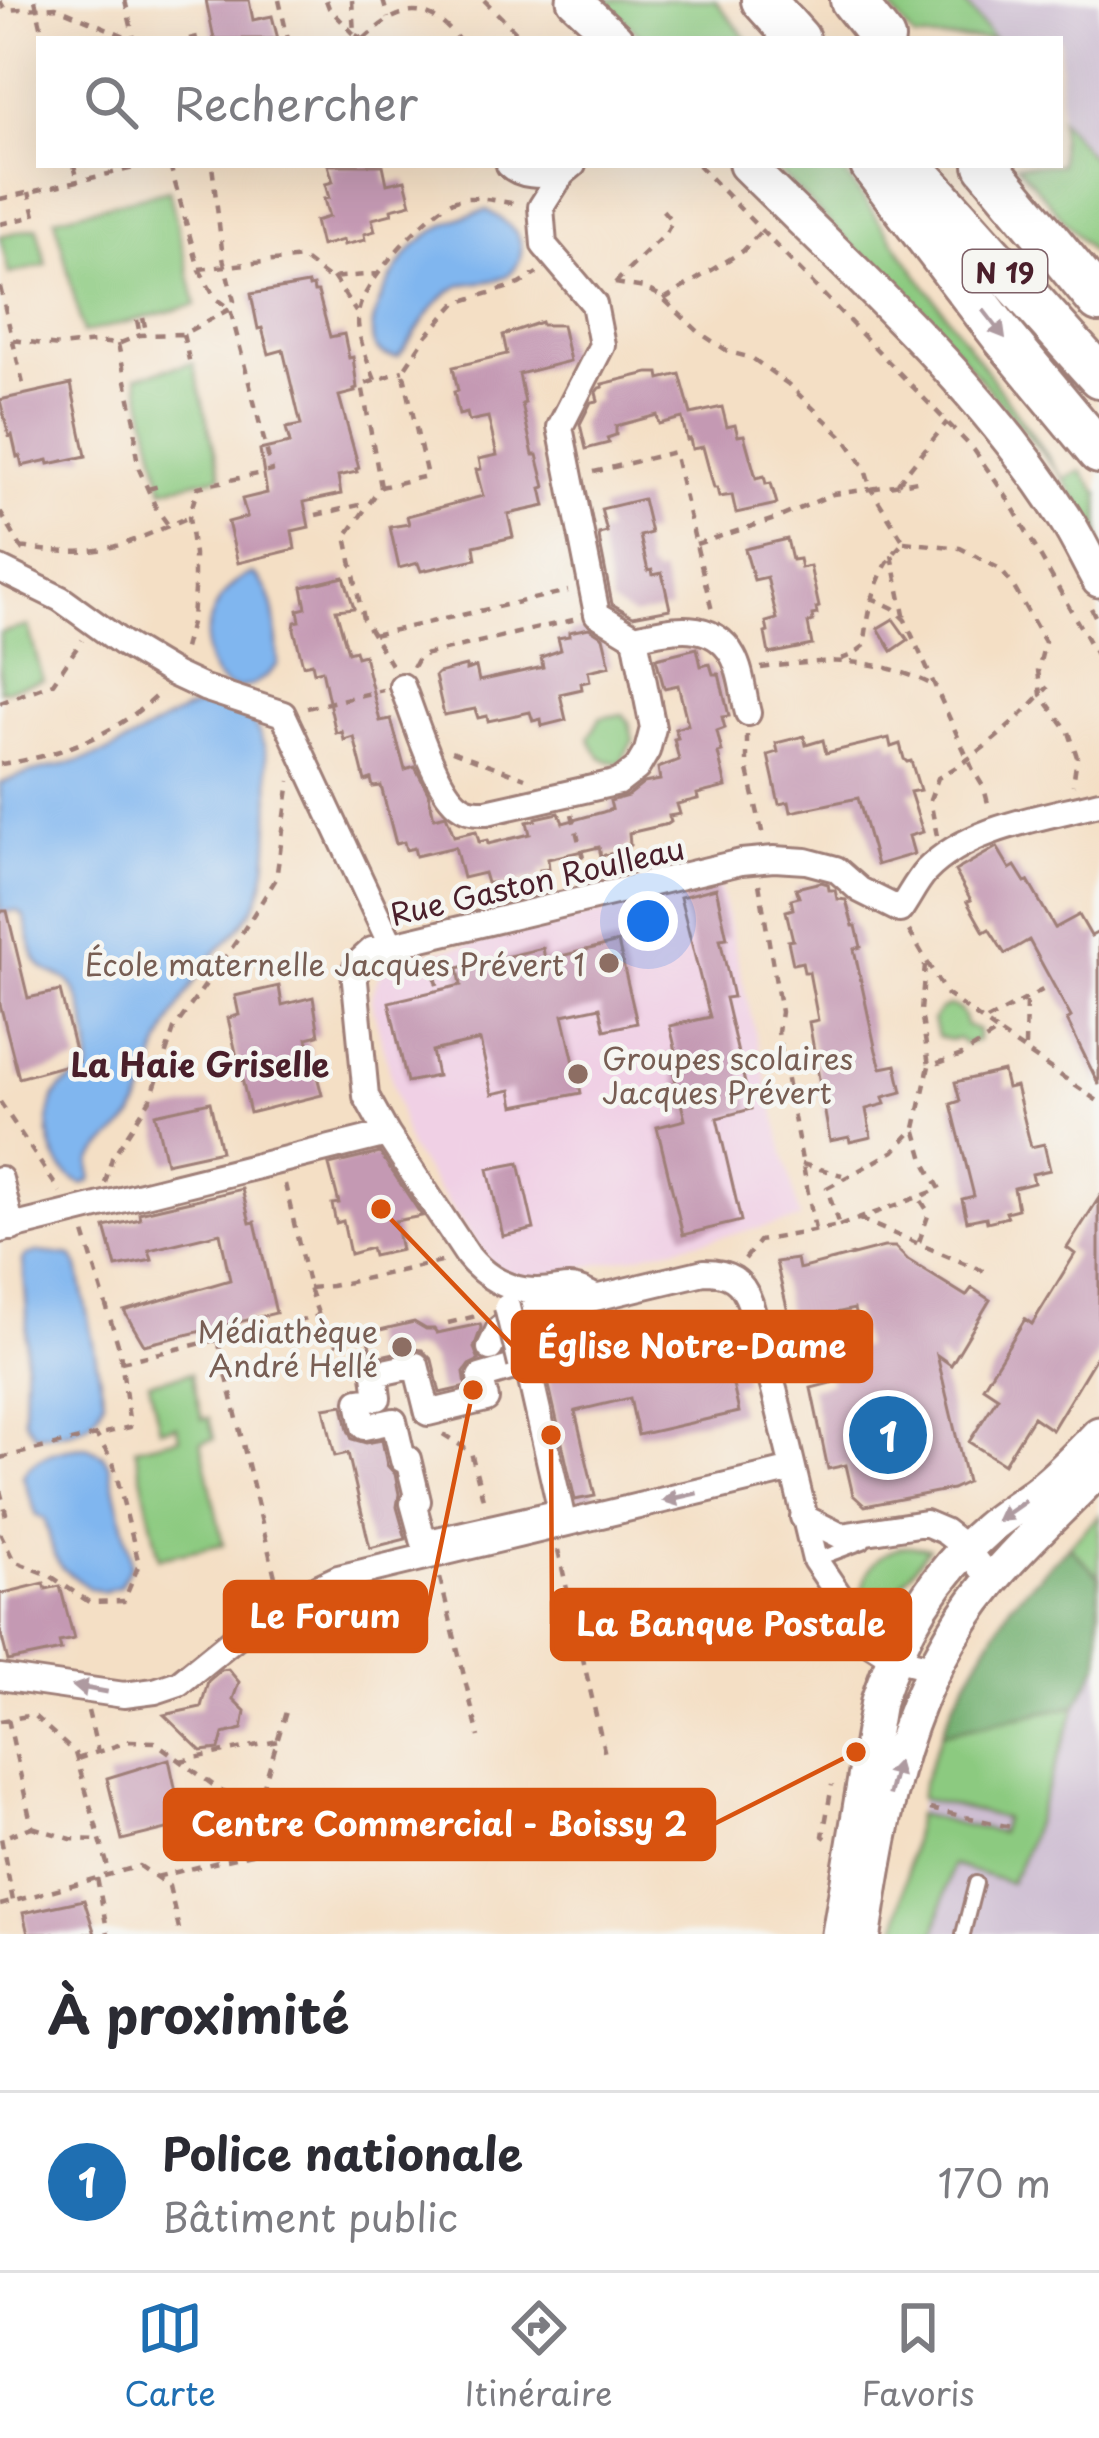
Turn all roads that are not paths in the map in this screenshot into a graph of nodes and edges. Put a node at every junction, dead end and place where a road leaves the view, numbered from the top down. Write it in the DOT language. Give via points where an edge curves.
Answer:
graph roads {
  1 [pos="746,0"];
  2 [pos="763,0"];
  3 [pos="852,0"];
  4 [pos="575,8"];
  5 [pos="619,28"];
  6 [pos="773,36"];
  7 [pos="795,36"];
  8 [pos="881,36"];
  9 [pos="513,168"];
  10 [pos="749,168"];
  11 [pos="767,168"];
  12 [pos="874,168"];
  13 [pos="913,168"];
  14 [pos="988,168"];
  15 [pos="568,170"];
  16 [pos="1099,301"];
  17 [pos="1099,376"];
  18 [pos="1099,452"];
  19 [pos="1099,549"];
  20 [pos="0,569"];
  21 [pos="1099,580"];
  22 [pos="635,637"];
  23 [pos="403,686"];
  24 [pos="748,713"];
  25 [pos="1099,802"];
  26 [pos="391,945"];
  27 [pos="366,1096"];
  28 [pos="387,1134"];
  29 [pos="334,1147"];
  30 [pos="0,1179"];
  31 [pos="6,1229"];
  32 [pos="595,1297"];
  33 [pos="507,1307"];
  34 [pos="490,1348"];
  35 [pos="523,1364"];
  36 [pos="1099,1434"];
  37 [pos="794,1469"];
  38 [pos="1099,1469"];
  39 [pos="803,1517"];
  40 [pos="552,1520"];
  41 [pos="897,1528"];
  42 [pos="966,1548"];
  43 [pos="815,1560"];
  44 [pos="991,1581"];
  45 [pos="894,1658"];
  46 [pos="935,1668"];
  47 [pos="0,1676"];
  48 [pos="976,1883"];
  49 [pos="839,1934"];
  50 [pos="865,1934"];
  51 [pos="963,1934"];
  1 -- 6 [label="highway"];
  2 -- 7 [label="highway"];
  3 -- 8 [label="highway"];
  4 -- 5 [label="street"];
  9 -- 15 [label="street" via="534,175"];
  10 -- 21 [label="street" via="989,414 1064,515"];
  11 -- 19 [label="lane" via="976,377 1053,474"];
  12 -- 18 [label="highway, one-way"];
  13 -- 17 [label="highway, N 19"];
  14 -- 16 [label="highway, N 19"];
  15 -- 22 [label="street" via="541,207 544,245 594,304 602,345 560,427 597,614"];
  20 -- 26 [label="street" via="174,674 284,714"];
  22 -- 23 [label="street" via="653,728 637,768 619,782 487,812 456,804 442,787"];
  22 -- 24 [label="street" via="675,628 719,638 734,658"];
  25 -- 26 [label="street, Rue Gaston Roulleau" via="969,838 923,874 901,910 836,869 763,860"];
  26 -- 27 [label="street, Rue Gaston Roulleau" via="372,950 354,971"];
  27 -- 28 [label="street, Rue Gaston Roulleau"];
  27 -- 29 [label="street"];
  28 -- 29 [label="street"];
  28 -- 32 [label="street, Rue Gaston Roulleau" via="482,1273 517,1288 574,1286"];
  29 -- 31 [label="street"];
  30 -- 31 [label="street"];
  32 -- 34 [label="street" via="515,1317"];
  32 -- 37 [label="street" via="704,1272 732,1276 750,1303"];
  33 -- 35 [label="street, bridge"];
  35 -- 40 [label="street"];
  35 -- 40 [label="street" via="480,1377 486,1399 428,1413 416,1365 375,1374 378,1398 358,1401 364,1427 394,1421 424,1544"];
  36 -- 42 [label="street, one-way"];
  37 -- 39 [label="street"];
  37 -- 40 [label="street, one-way"];
  38 -- 44 [label="street"];
  39 -- 41 [label="street" via="841,1536"];
  39 -- 43 [label="street"];
  40 -- 47 [label="street, one-way" via="338,1578 280,1605 179,1683 155,1691"];
  41 -- 42 [label="street" via="925,1523"];
  41 -- 43 [label="lane"];
  42 -- 44 [label="street"];
  42 -- 45 [label="street"];
  43 -- 45 [label="street" via="868,1641"];
  44 -- 46 [label="street"];
  45 -- 46 [label="street"];
  45 -- 49 [label="street" via="878,1701"];
  50 -- 46 [label="street, one-way" via="897,1759"];
  48 -- 51 [label="lane"];
}
